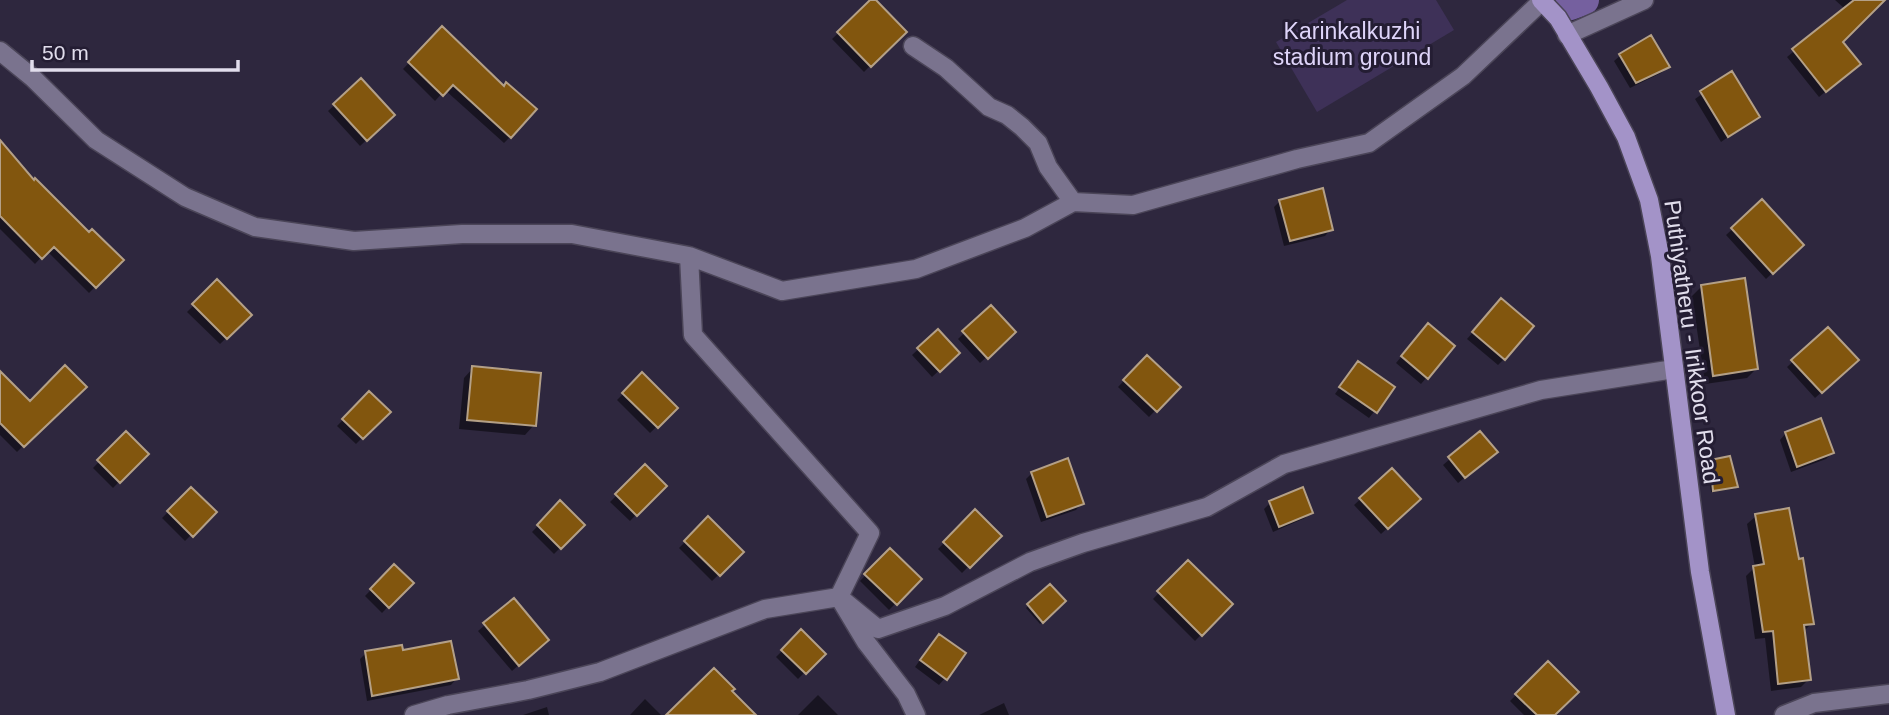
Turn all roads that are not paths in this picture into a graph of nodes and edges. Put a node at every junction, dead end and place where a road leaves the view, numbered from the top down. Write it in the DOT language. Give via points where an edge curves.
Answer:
graph roads {
  1 [pos="1644,0"];
  2 [pos="1542,1"];
  3 [pos="1567,34"];
  4 [pos="913,47"];
  5 [pos="0,51"];
  6 [pos="1073,202"];
  7 [pos="689,256"];
  8 [pos="1674,369"];
  9 [pos="839,597"];
  10 [pos="1889,694"];
  11 [pos="414,715"];
  12 [pos="916,715"];
  13 [pos="1726,715"];
  14 [pos="1784,715"];
  1 -- 3 [label="street"];
  2 -- 3 [label="main road, Puthiyatheru - Irikkoor Road"];
  2 -- 6 [label="street" via="1463,76 1369,143 1133,205"];
  3 -- 8 [label="main road, Puthiyatheru - Irikkoor Road" via="1626,137 1649,200"];
  4 -- 6 [label="street" via="1022,127 1038,143 1048,167"];
  5 -- 7 [label="street" via="96,140 185,197 256,227 354,241 462,234 572,234"];
  6 -- 7 [label="street" via="1025,228 916,269 782,291"];
  7 -- 9 [label="street" via="693,335 870,533"];
  8 -- 9 [label="street" via="1541,390 1284,464 1207,507 1030,562 945,606 878,629"];
  8 -- 13 [label="main road, Puthiyatheru - Irikkoor Road" via="1700,572"];
  9 -- 11 [label="street" via="765,608 600,672"];
  9 -- 12 [label="street"];
  10 -- 14 [label="street" via="1814,703"];
}
